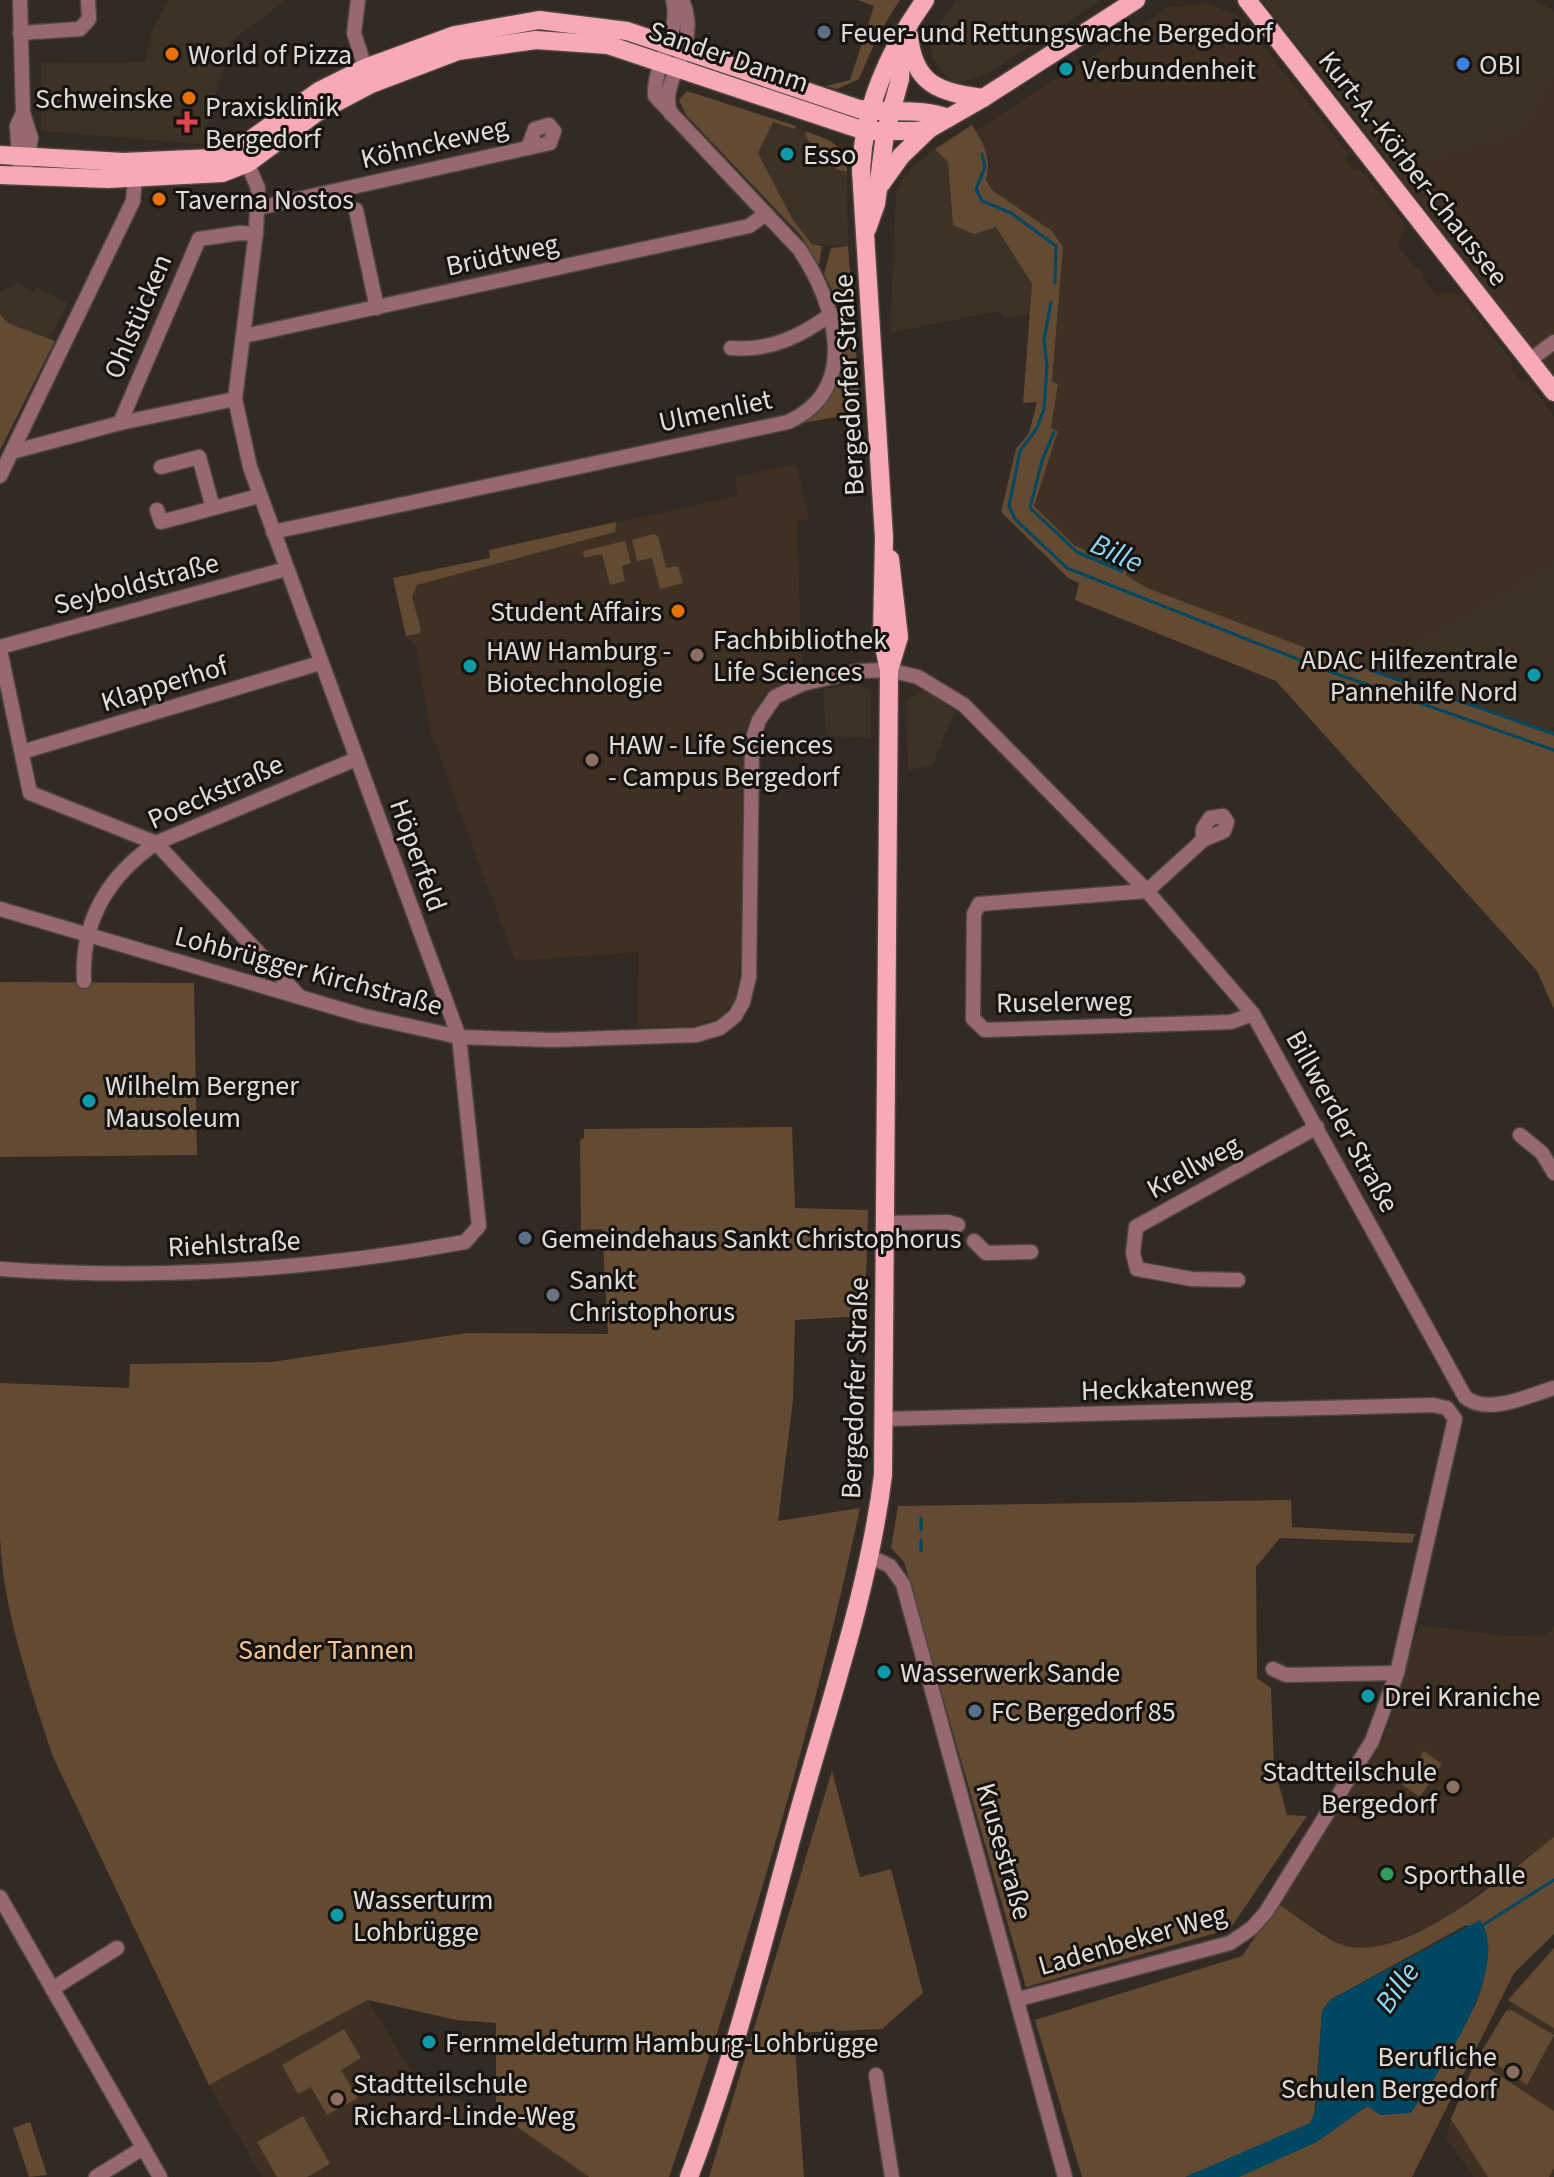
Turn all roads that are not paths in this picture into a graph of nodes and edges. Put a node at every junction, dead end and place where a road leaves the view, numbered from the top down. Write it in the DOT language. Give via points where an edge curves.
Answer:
graph roads {
  1 [pos="20,0"];
  2 [pos="88,0"];
  3 [pos="358,0"];
  4 [pos="673,0"];
  5 [pos="682,0"];
  6 [pos="925,0"];
  7 [pos="1136,0"];
  8 [pos="1247,3"];
  9 [pos="20,33"];
  10 [pos="905,33"];
  11 [pos="672,56"];
  12 [pos="368,76"];
  13 [pos="983,98"];
  14 [pos="869,111"];
  15 [pos="890,113"];
  16 [pos="948,118"];
  17 [pos="929,129"];
  18 [pos="865,131"];
  19 [pos="885,134"];
  20 [pos="528,148"];
  21 [pos="244,155"];
  22 [pos="16,156"];
  23 [pos="136,170"];
  24 [pos="0,175"];
  25 [pos="24,176"];
  26 [pos="877,190"];
  27 [pos="258,208"];
  28 [pos="356,210"];
  29 [pos="766,214"];
  30 [pos="867,230"];
  31 [pos="256,234"];
  32 [pos="377,308"];
  33 [pos="831,314"];
  34 [pos="244,336"];
  35 [pos="1554,342"];
  36 [pos="731,348"];
  37 [pos="1530,360"];
  38 [pos="1554,392"];
  39 [pos="235,399"];
  40 [pos="120,423"];
  41 [pos="12,452"];
  42 [pos="161,467"];
  43 [pos="0,476"];
  44 [pos="259,496"];
  45 [pos="213,508"];
  46 [pos="157,510"];
  47 [pos="273,532"];
  48 [pos="286,569"];
  49 [pos="0,648"];
  50 [pos="320,663"];
  51 [pos="889,670"];
  52 [pos="22,752"];
  53 [pos="356,759"];
  54 [pos="1203,840"];
  55 [pos="156,843"];
  56 [pos="1147,891"];
  57 [pos="0,909"];
  58 [pos="87,935"];
  59 [pos="84,981"];
  60 [pos="299,996"];
  61 [pos="1253,1014"];
  62 [pos="459,1037"];
  63 [pos="1317,1127"];
  64 [pos="1520,1135"];
  65 [pos="1554,1173"];
  66 [pos="886,1223"];
  67 [pos="958,1225"];
  68 [pos="469,1241"];
  69 [pos="974,1241"];
  70 [pos="1031,1252"];
  71 [pos="0,1269"];
  72 [pos="1238,1280"];
  73 [pos="1554,1388"];
  74 [pos="1449,1410"];
  75 [pos="884,1419"];
  76 [pos="869,1556"];
  77 [pos="1273,1669"];
  78 [pos="1397,1673"];
  79 [pos="0,1897"];
  80 [pos="117,1948"];
  81 [pos="52,1989"];
  82 [pos="1019,1999"];
  83 [pos="876,2075"];
  84 [pos="143,2148"];
  85 [pos="96,2177"];
  86 [pos="160,2177"];
  87 [pos="689,2177"];
  88 [pos="892,2177"];
  89 [pos="1065,2177"];
  1 -- 9 [label="street"];
  2 -- 9 [label="street" via="89,19 80,29"];
  3 -- 12 [label="street" via="354,33"];
  4 -- 11 [label="street"];
  5 -- 11 [label="street" via="688,29"];
  6 -- 10 [label="main road, Bergedorfer Straße"];
  7 -- 13 [label="main road, Sander Damm"];
  8 -- 37 [label="main road, Kurt-A.-Körber-Chaussee"];
  9 -- 22 [label="street" via="23,113 30,126"];
  10 -- 13 [label="main road" via="927,81 951,93"];
  10 -- 14 [label="main road, Bergedorfer Straße" via="888,59"];
  10 -- 15 [label="main road, Bergedorfer Straße"];
  11 -- 12 [label="main road, Sander Damm" via="584,23 519,22 455,35"];
  11 -- 14 [label="main road, Sander Damm"];
  11 -- 18 [label="main road, Sander Damm"];
  11 -- 29 [label="street, Ulmenliet" via="655,96"];
  12 -- 21 [label="main road, Sander Damm" via="319,91"];
  13 -- 16 [label="main road, Sander Damm"];
  14 -- 15 [label="main road, Sander Damm"];
  14 -- 18 [label="main road, Bergedorfer Straße"];
  15 -- 16 [label="main road, Sander Damm" via="932,112"];
  15 -- 19 [label="main road, Bergedorfer Straße"];
  16 -- 17 [label="main road, Sander Damm"];
  17 -- 19 [label="main road, Sander Damm"];
  17 -- 26 [label="main road"];
  18 -- 19 [label="main road, Sander Damm"];
  18 -- 30 [label="main road, Bergedorfer Straße" via="861,204"];
  19 -- 26 [label="main road, Bergedorfer Straße"];
  20 -- 27 [label="street, Köhnckeweg"];
  21 -- 23 [label="main road, Sander Damm"];
  21 -- 27 [label="street, Höperfeld" via="258,188"];
  22 -- 23 [label="main road"];
  22 -- 25 [label="street"];
  23 -- 25 [label="main road"];
  23 -- 41 [label="street" via="133,201"];
  24 -- 25 [label="main road"];
  26 -- 30 [label="main road, Bergedorfer Straße"];
  27 -- 31 [label="street, Höperfeld"];
  28 -- 32 [label="street"];
  29 -- 32 [label="street, Brüdtweg" via="749,226"];
  29 -- 33 [label="street, Ulmenliet" via="804,255"];
  30 -- 51 [label="main road, Bergedorfer Straße" via="884,537 882,637"];
  31 -- 34 [label="street, Höperfeld"];
  31 -- 40 [label="street, Ohlstücken" via="199,239"];
  32 -- 34 [label="street, Brüdtweg"];
  33 -- 36 [label="street" via="784,342"];
  33 -- 47 [label="street, Ulmenliet" via="836,346 832,377 816,404 788,422"];
  34 -- 39 [label="street, Höperfeld"];
  35 -- 37 [label="street"];
  37 -- 38 [label="main road, Kurt-A.-Körber-Chaussee"];
  39 -- 40 [label="street"];
  39 -- 44 [label="street, Höperfeld"];
  40 -- 41 [label="street"];
  41 -- 43 [label="street"];
  42 -- 45 [label="street" via="199,457"];
  44 -- 45 [label="street"];
  44 -- 47 [label="street, Höperfeld"];
  45 -- 46 [label="street" via="161,522"];
  47 -- 48 [label="street, Höperfeld"];
  48 -- 49 [label="street, Seyboldstraße"];
  48 -- 50 [label="street, Höperfeld"];
  49 -- 52 [label="street, Seyboldstraße"];
  50 -- 52 [label="street, Klapperhof"];
  50 -- 53 [label="street, Höperfeld"];
  51 -- 56 [label="street, Billwerder Straße" via="918,677 964,705"];
  51 -- 62 [label="street, Lohbrügger Kirchstraße" via="802,684 775,697 759,720 752,741 749,977 735,1016 720,1028 696,1035"];
  51 -- 66 [label="main road, Bergedorfer Straße"];
  52 -- 55 [label="street, Seyboldstraße" via="30,793"];
  53 -- 55 [label="street, Poeckstraße"];
  53 -- 62 [label="street, Höperfeld"];
  54 -- 56 [label="street"];
  55 -- 58 [label="street, Poeckstraße" via="127,863 104,892"];
  55 -- 60 [label="street"];
  56 -- 61 [label="street, Billwerder Straße"];
  56 -- 61 [label="street, Ruselerweg" via="979,904 974,914 975,1023 985,1030 1231,1022"];
  57 -- 58 [label="street, Lohbrügger Kirchstraße"];
  58 -- 59 [label="street, Poeckstraße"];
  58 -- 60 [label="street, Lohbrügger Kirchstraße"];
  60 -- 62 [label="street, Lohbrügger Kirchstraße"];
  61 -- 63 [label="street, Billwerder Straße"];
  62 -- 68 [label="street, Höperfeld" via="479,1218"];
  63 -- 72 [label="street, Krellweg" via="1136,1227 1137,1269"];
  63 -- 73 [label="street, Billwerder Straße" via="1465,1397 1493,1404"];
  64 -- 65 [label="street" via="1542,1153"];
  66 -- 67 [label="street"];
  66 -- 75 [label="main road, Bergedorfer Straße"];
  68 -- 71 [label="street, Riehlstraße" via="330,1263 167,1273"];
  69 -- 70 [label="street" via="986,1253"];
  74 -- 75 [label="street, Heckkatenweg" via="1433,1405"];
  74 -- 78 [label="street, Ladenbeker Weg" via="1454,1430"];
  75 -- 76 [label="main road, Bergedorfer Straße" via="883,1475"];
  76 -- 82 [label="street, Krusestraße" via="890,1566 903,1584"];
  76 -- 87 [label="main road, Bergedorfer Straße" via="735,2039"];
  77 -- 78 [label="street" via="1286,1675"];
  78 -- 82 [label="street, Ladenbeker Weg" via="1372,1741 1252,1928 1230,1943"];
  79 -- 81 [label="street"];
  80 -- 81 [label="street"];
  81 -- 84 [label="street"];
  82 -- 89 [label="street, Krusestraße"];
  83 -- 88 [label="street"];
  84 -- 85 [label="street"];
  84 -- 86 [label="street"];
}
